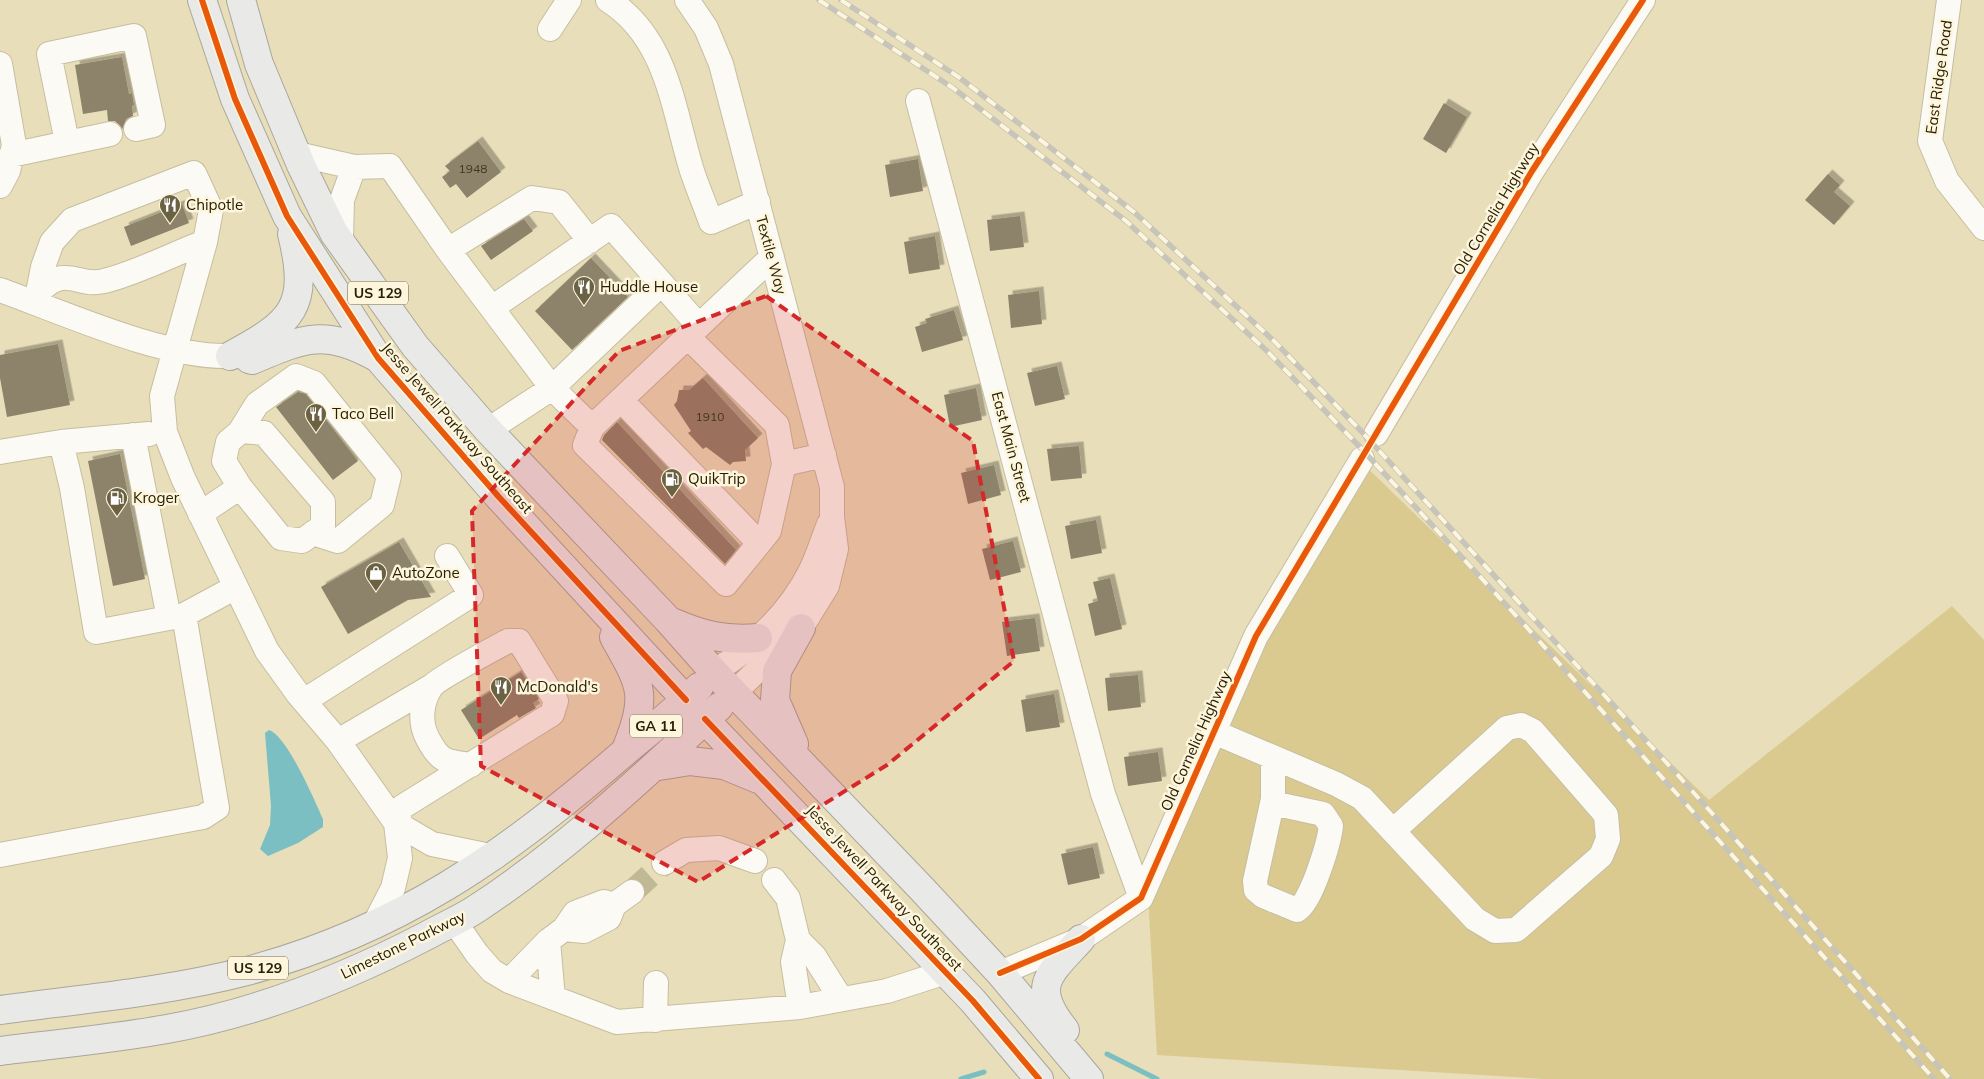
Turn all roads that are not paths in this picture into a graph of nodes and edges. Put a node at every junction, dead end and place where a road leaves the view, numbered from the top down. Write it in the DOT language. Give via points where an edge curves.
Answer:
graph roads {
  1 [pos="202,0"];
  2 [pos="240,0"];
  3 [pos="569,0"];
  4 [pos="608,0"];
  5 [pos="687,0"];
  6 [pos="1643,0"];
  7 [pos="1949,0"];
  8 [pos="550,29"];
  9 [pos="0,64"];
  10 [pos="918,101"];
  11 [pos="136,129"];
  12 [pos="110,134"];
  13 [pos="67,142"];
  14 [pos="296,154"];
  15 [pos="11,156"];
  16 [pos="354,167"];
  17 [pos="0,186"];
  18 [pos="758,202"];
  19 [pos="287,216"];
  20 [pos="1984,228"];
  21 [pos="341,239"];
  22 [pos="590,241"];
  23 [pos="52,242"];
  24 [pos="205,242"];
  25 [pos="448,250"];
  26 [pos="772,257"];
  27 [pos="64,278"];
  28 [pos="661,284"];
  29 [pos="0,290"];
  30 [pos="38,297"];
  31 [pos="492,308"];
  32 [pos="694,331"];
  33 [pos="175,348"];
  34 [pos="230,356"];
  35 [pos="378,358"];
  36 [pos="552,388"];
  37 [pos="621,400"];
  38 [pos="592,427"];
  39 [pos="488,430"];
  40 [pos="165,432"];
  41 [pos="239,433"];
  42 [pos="1376,434"];
  43 [pos="133,435"];
  44 [pos="61,442"];
  45 [pos="0,452"];
  46 [pos="824,455"];
  47 [pos="1362,459"];
  48 [pos="784,464"];
  49 [pos="240,488"];
  50 [pos="200,514"];
  51 [pos="832,517"];
  52 [pos="313,533"];
  53 [pos="759,543"];
  54 [pos="447,556"];
  55 [pos="236,587"];
  56 [pos="593,598"];
  57 [pos="176,616"];
  58 [pos="668,620"];
  59 [pos="801,628"];
  60 [pos="758,638"];
  61 [pos="714,672"];
  62 [pos="432,686"];
  63 [pos="734,693"];
  64 [pos="686,700"];
  65 [pos="304,701"];
  66 [pos="705,719"];
  67 [pos="1214,732"];
  68 [pos="338,741"];
  69 [pos="626,752"];
  70 [pos="1273,757"];
  71 [pos="471,764"];
  72 [pos="804,764"];
  73 [pos="652,767"];
  74 [pos="766,783"];
  75 [pos="1272,803"];
  76 [pos="396,823"];
  77 [pos="1393,831"];
  78 [pos="0,855"];
  79 [pos="495,857"];
  80 [pos="755,861"];
  81 [pos="664,863"];
  82 [pos="774,880"];
  83 [pos="623,898"];
  84 [pos="1141,898"];
  85 [pos="454,921"];
  86 [pos="374,925"];
  87 [pos="556,935"];
  88 [pos="1081,939"];
  89 [pos="798,940"];
  90 [pos="946,972"];
  91 [pos="1000,974"];
  92 [pos="509,982"];
  93 [pos="656,983"];
  94 [pos="553,998"];
  95 [pos="841,999"];
  96 [pos="800,1007"];
  97 [pos="0,1010"];
  98 [pos="655,1020"];
  99 [pos="0,1051"];
  100 [pos="1039,1079"];
  101 [pos="1090,1079"];
  1 -- 19 [label="main road, Jesse Jewell Parkway Southeast / US 129" via="235,99"];
  2 -- 14 [label="main road, Jesse Jewell Parkway Southeast / US 129" via="259,64"];
  3 -- 8 [label="street"];
  4 -- 18 [label="street" via="646,34 668,79 692,171 711,222"];
  5 -- 18 [label="street, Textile Way" via="706,28 720,64"];
  6 -- 42 [label="street, Old Cornelia Highway" via="1532,171"];
  7 -- 20 [label="street, East Ridge Road" via="1930,141 1947,181"];
  9 -- 15 [label="street" via="14,145"];
  10 -- 84 [label="street, East Main Street" via="1103,794"];
  11 -- 13 [label="street" via="153,125 134,36 49,54"];
  12 -- 13 [label="street"];
  13 -- 15 [label="street"];
  14 -- 16 [label="street"];
  14 -- 21 [label="main road, Jesse Jewell Parkway Southeast / US 129" via="334,233"];
  15 -- 17 [label="street"];
  16 -- 21 [label="street" via="342,200"];
  16 -- 25 [label="street" via="390,166"];
  18 -- 26 [label="street, Textile Way"];
  19 -- 34 [label="main road" via="300,265 300,286 295,303 282,323"];
  19 -- 35 [label="main road, Jesse Jewell Parkway Southeast / US 129"];
  21 -- 39 [label="main road, Jesse Jewell Parkway Southeast / US 129" via="415,346"];
  22 -- 25 [label="street" via="558,202 532,198"];
  22 -- 28 [label="street" via="611,226"];
  22 -- 31 [label="street"];
  23 -- 24 [label="street" via="72,220 194,173 211,210"];
  23 -- 27 [label="street" via="54,258"];
  23 -- 30 [label="street" via="38,282"];
  24 -- 27 [label="street" via="102,282"];
  24 -- 33 [label="street"];
  25 -- 31 [label="street"];
  26 -- 32 [label="street"];
  26 -- 46 [label="street, Textile Way"];
  27 -- 30 [label="street" via="50,280"];
  28 -- 32 [label="street"];
  28 -- 36 [label="street"];
  29 -- 30 [label="street"];
  30 -- 33 [label="street" via="143,341"];
  31 -- 36 [label="street"];
  32 -- 37 [label="street"];
  32 -- 48 [label="street" via="777,425"];
  33 -- 34 [label="street" via="211,356"];
  33 -- 40 [label="street" via="162,396"];
  34 -- 35 [label="main road" via="252,360 300,340 317,338 356,346"];
  35 -- 56 [label="main road, Jesse Jewell Parkway Southeast / US 129" via="426,416"];
  36 -- 38 [label="street"];
  36 -- 39 [label="street"];
  37 -- 38 [label="street"];
  37 -- 53 [label="street"];
  38 -- 53 [label="street" via="585,445 726,584"];
  39 -- 58 [label="main road, Jesse Jewell Parkway Southeast / US 129"];
  40 -- 43 [label="street"];
  40 -- 50 [label="street"];
  41 -- 49 [label="street" via="228,442 224,461"];
  41 -- 52 [label="street" via="264,433 322,502 324,526"];
  41 -- 52 [label="street" via="257,404 296,376 314,383 389,476 382,505 338,541"];
  43 -- 44 [label="street"];
  43 -- 57 [label="street"];
  44 -- 45 [label="street"];
  44 -- 57 [label="street" via="96,632"];
  46 -- 48 [label="street"];
  46 -- 51 [label="street, Textile Way" via="832,487"];
  47 -- 67 [label="street, Old Cornelia Highway" via="1256,636"];
  48 -- 53 [label="street" via="769,531"];
  49 -- 50 [label="street"];
  49 -- 52 [label="street" via="282,538 302,541"];
  50 -- 55 [label="street"];
  51 -- 59 [label="street, Textile Way" via="836,549 827,586"];
  51 -- 60 [label="street, Textile Way" via="811,571 783,615"];
  54 -- 65 [label="street" via="471,595"];
  55 -- 57 [label="street"];
  55 -- 65 [label="street" via="268,651"];
  56 -- 64 [label="main road, Jesse Jewell Parkway Southeast / US 129"];
  56 -- 69 [label="main road, US 129" via="634,671 640,691 638,720"];
  57 -- 78 [label="street" via="217,808 203,817"];
  58 -- 60 [label="main road" via="708,635 733,640"];
  58 -- 61 [label="main road, Jesse Jewell Parkway Southeast / US 129"];
  59 -- 63 [label="street, Textile Way"];
  59 -- 72 [label="main road" via="776,671 774,700"];
  60 -- 61 [label="street, Textile Way"];
  61 -- 63 [label="main road, Jesse Jewell Parkway Southeast / US 129"];
  61 -- 64 [label="main road, Limestone Parkway / GA 11"];
  62 -- 68 [label="street"];
  62 -- 71 [label="street" via="423,707 423,730 434,750 447,762"];
  62 -- 71 [label="street" via="508,641 519,641 556,701 552,714"];
  63 -- 66 [label="main road, Limestone Parkway / US 129"];
  63 -- 72 [label="main road, Jesse Jewell Parkway Southeast"];
  64 -- 66 [label="main road, Jesse Jewell Parkway Southeast / US 129"];
  64 -- 69 [label="main road, Limestone Parkway / GA 11"];
  65 -- 68 [label="street"];
  66 -- 73 [label="main road, Limestone Parkway / US 129"];
  66 -- 74 [label="main road, Jesse Jewell Parkway Southeast"];
  67 -- 70 [label="street"];
  67 -- 84 [label="street, Old Cornelia Highway"];
  68 -- 76 [label="street"];
  69 -- 79 [label="main road, Limestone Parkway / US 129"];
  70 -- 75 [label="street"];
  70 -- 77 [label="street" via="1362,798"];
  71 -- 76 [label="street" via="402,808"];
  72 -- 91 [label="main road, Jesse Jewell Parkway Southeast"];
  73 -- 74 [label="main road" via="690,760 724,766"];
  73 -- 85 [label="main road, Limestone Parkway / US 129" via="597,819 537,867 474,911"];
  74 -- 90 [label="main road, Jesse Jewell Parkway Southeast"];
  76 -- 79 [label="street" via="432,844"];
  76 -- 86 [label="street" via="400,858 393,888"];
  77 -- 77 [label="street" via="1475,919 1495,931 1516,930 1601,856 1608,838 1606,816 1533,732 1521,725 1507,728"];
  79 -- 86 [label="main road, Limestone Parkway / US 129" via="424,900"];
  80 -- 81 [label="street" via="719,848 686,850"];
  82 -- 89 [label="street" via="788,898"];
  83 -- 87 [label="street" via="575,913"];
  84 -- 88 [label="street"];
  85 -- 92 [label="street" via="492,971"];
  85 -- 99 [label="main road, Limestone Parkway / US 129" via="345,975 231,1014 168,1029"];
  86 -- 97 [label="main road, Limestone Parkway / US 129" via="290,958 203,981"];
  87 -- 92 [label="street"];
  87 -- 94 [label="street"];
  88 -- 91 [label="street"];
  88 -- 101 [label="main road" via="1053,969 1046,1001 1050,1011 1086,1057"];
  89 -- 95 [label="street" via="814,956"];
  89 -- 96 [label="street" via="793,962"];
  90 -- 95 [label="street" via="887,991"];
  90 -- 100 [label="main road, Jesse Jewell Parkway Southeast"];
  91 -- 101 [label="main road, Jesse Jewell Parkway Southeast"];
  92 -- 94 [label="street"];
  93 -- 98 [label="street"];
  94 -- 98 [label="street" via="617,1022"];
  95 -- 96 [label="street"];
  96 -- 98 [label="street"];
}
